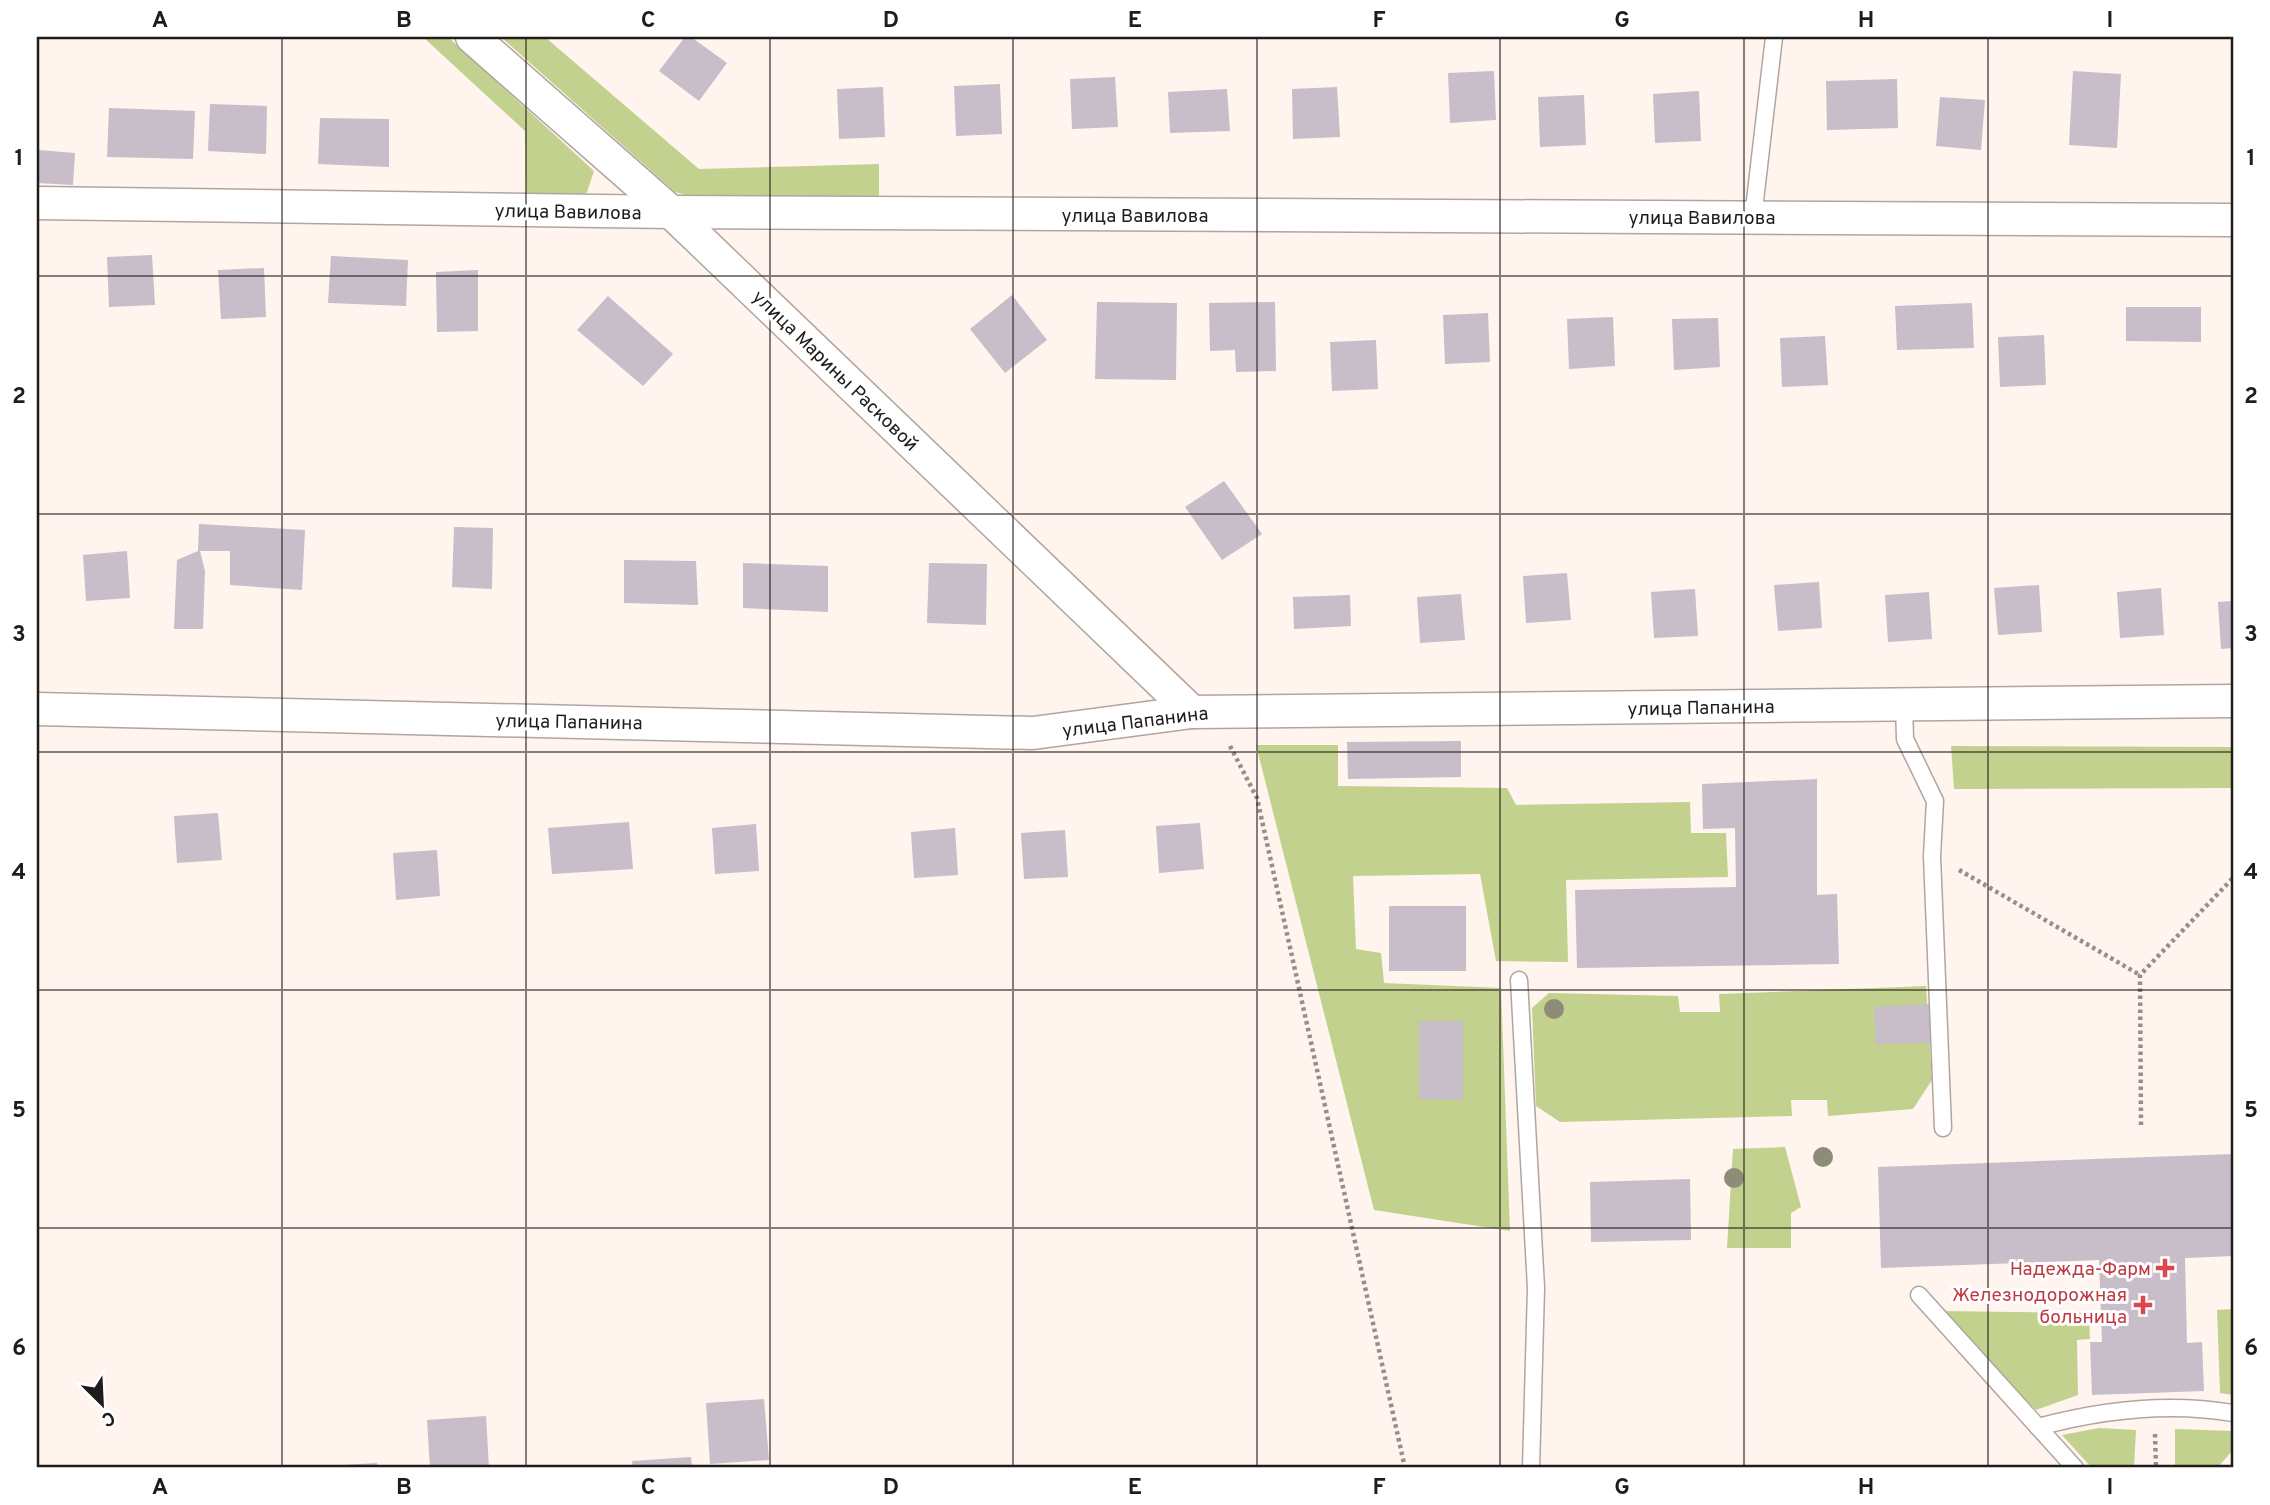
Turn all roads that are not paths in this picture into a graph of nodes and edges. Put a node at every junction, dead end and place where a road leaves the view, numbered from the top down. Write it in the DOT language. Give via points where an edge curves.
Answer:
graph roads {
  1 [pos="472,37"];
  2 [pos="1774,37"];
  3 [pos="37,203"];
  4 [pos="671,212"];
  5 [pos="1753,218"];
  6 [pos="2233,220"];
  7 [pos="2233,701"];
  8 [pos="1904,705"];
  9 [pos="37,709"];
  10 [pos="1202,712"];
  11 [pos="1519,979"];
  12 [pos="1943,1128"];
  13 [pos="1919,1295"];
  14 [pos="2233,1413"];
  15 [pos="2038,1427"];
  16 [pos="1531,1468"];
  17 [pos="2075,1468"];
  1 -- 4 [label="street, улица Марины Расковой"];
  2 -- 5 [label="lane"];
  3 -- 4 [label="street, улица Вавилова"];
  4 -- 5 [label="street, улица Вавилова"];
  4 -- 10 [label="street, улица Марины Расковой"];
  5 -- 6 [label="street, улица Вавилова"];
  7 -- 8 [label="street, улица Папанина"];
  8 -- 10 [label="street, улица Папанина"];
  8 -- 12 [label="lane" via="1906,739 1935,801"];
  9 -- 10 [label="street, улица Папанина" via="1033,733"];
  11 -- 16 [label="lane" via="1536,1288"];
  13 -- 15 [label="lane"];
  14 -- 15 [label="lane" via="2210,1409 2094,1412"];
  15 -- 17 [label="lane"];
}
